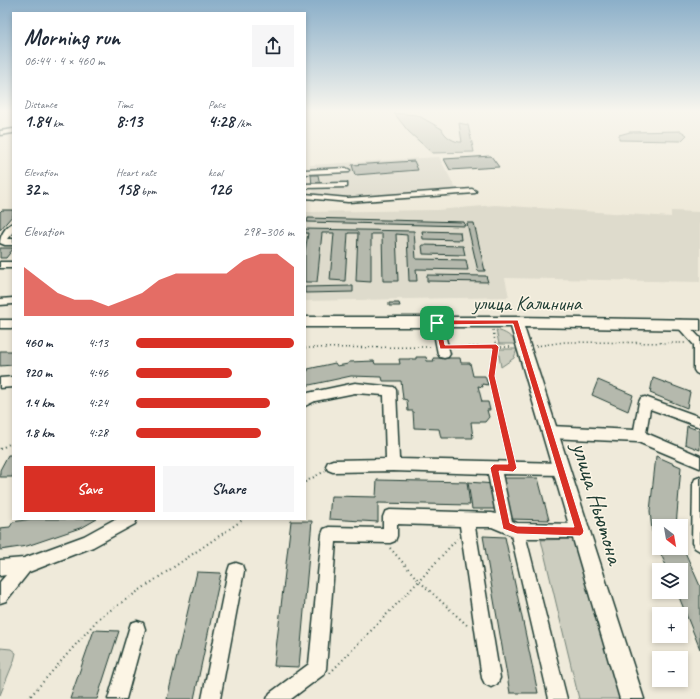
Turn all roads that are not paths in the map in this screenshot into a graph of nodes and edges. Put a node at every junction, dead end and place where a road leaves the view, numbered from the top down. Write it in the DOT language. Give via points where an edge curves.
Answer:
graph roads {
  1 [pos="346,170"];
  2 [pos="306,172"];
  3 [pos="344,185"];
  4 [pos="306,186"];
  5 [pos="472,191"];
  6 [pos="306,196"];
  7 [pos="12,227"];
  8 [pos="12,242"];
  9 [pos="0,302"];
  10 [pos="12,302"];
  11 [pos="306,322"];
  12 [pos="516,322"];
  13 [pos="437,323"];
  14 [pos="0,324"];
  15 [pos="12,324"];
  16 [pos="680,324"];
  17 [pos="700,324"];
  18 [pos="700,344"];
  19 [pos="443,350"];
  20 [pos="700,370"];
  21 [pos="12,382"];
  22 [pos="0,383"];
  23 [pos="306,400"];
  24 [pos="700,422"];
  25 [pos="550,432"];
  26 [pos="638,436"];
  27 [pos="700,462"];
  28 [pos="393,465"];
  29 [pos="333,466"];
  30 [pos="494,468"];
  31 [pos="561,469"];
  32 [pos="700,484"];
  33 [pos="128,520"];
  34 [pos="467,523"];
  35 [pos="511,528"];
  36 [pos="580,531"];
  37 [pos="700,542"];
  38 [pos="24,566"];
  39 [pos="0,568"];
  40 [pos="236,571"];
  41 [pos="0,595"];
  42 [pos="136,630"];
  43 [pos="491,678"];
  44 [pos="117,699"];
  45 [pos="211,699"];
  46 [pos="276,699"];
  47 [pos="558,699"];
  48 [pos="632,699"];
  1 -- 2 [label="street"];
  3 -- 4 [label="street"];
  5 -- 6 [label="street" via="348,200"];
  7 -- 8 [label="street" via="2,240"];
  9 -- 10 [label="street"];
  11 -- 13 [label="main road, улица Калинина"];
  12 -- 13 [label="main road, улица Калинина"];
  12 -- 16 [label="main road, улица Калинина"];
  12 -- 25 [label="main road, улица Ньютона"];
  13 -- 19 [label="street"];
  14 -- 15 [label="street"];
  16 -- 17 [label="main road, улица Калинина"];
  16 -- 18 [label="street"];
  18 -- 20 [label="street"];
  21 -- 22 [label="street"];
  23 -- 28 [label="street" via="355,388 390,390"];
  24 -- 26 [label="street" via="646,402"];
  25 -- 26 [label="street"];
  25 -- 31 [label="main road, улица Ньютона"];
  26 -- 27 [label="street"];
  28 -- 29 [label="street"];
  28 -- 30 [label="street"];
  30 -- 31 [label="street"];
  30 -- 35 [label="street"];
  31 -- 36 [label="main road, улица Ньютона"];
  32 -- 37 [label="street"];
  33 -- 38 [label="street" via="88,542"];
  34 -- 35 [label="street" via="492,520"];
  34 -- 43 [label="street"];
  34 -- 46 [label="street" via="390,517 390,536 329,534 317,669"];
  35 -- 36 [label="street"];
  35 -- 47 [label="street"];
  36 -- 48 [label="main road, улица Ньютона"];
  38 -- 39 [label="street"];
  38 -- 41 [label="street"];
  40 -- 45 [label="street"];
  42 -- 44 [label="street"];
}
